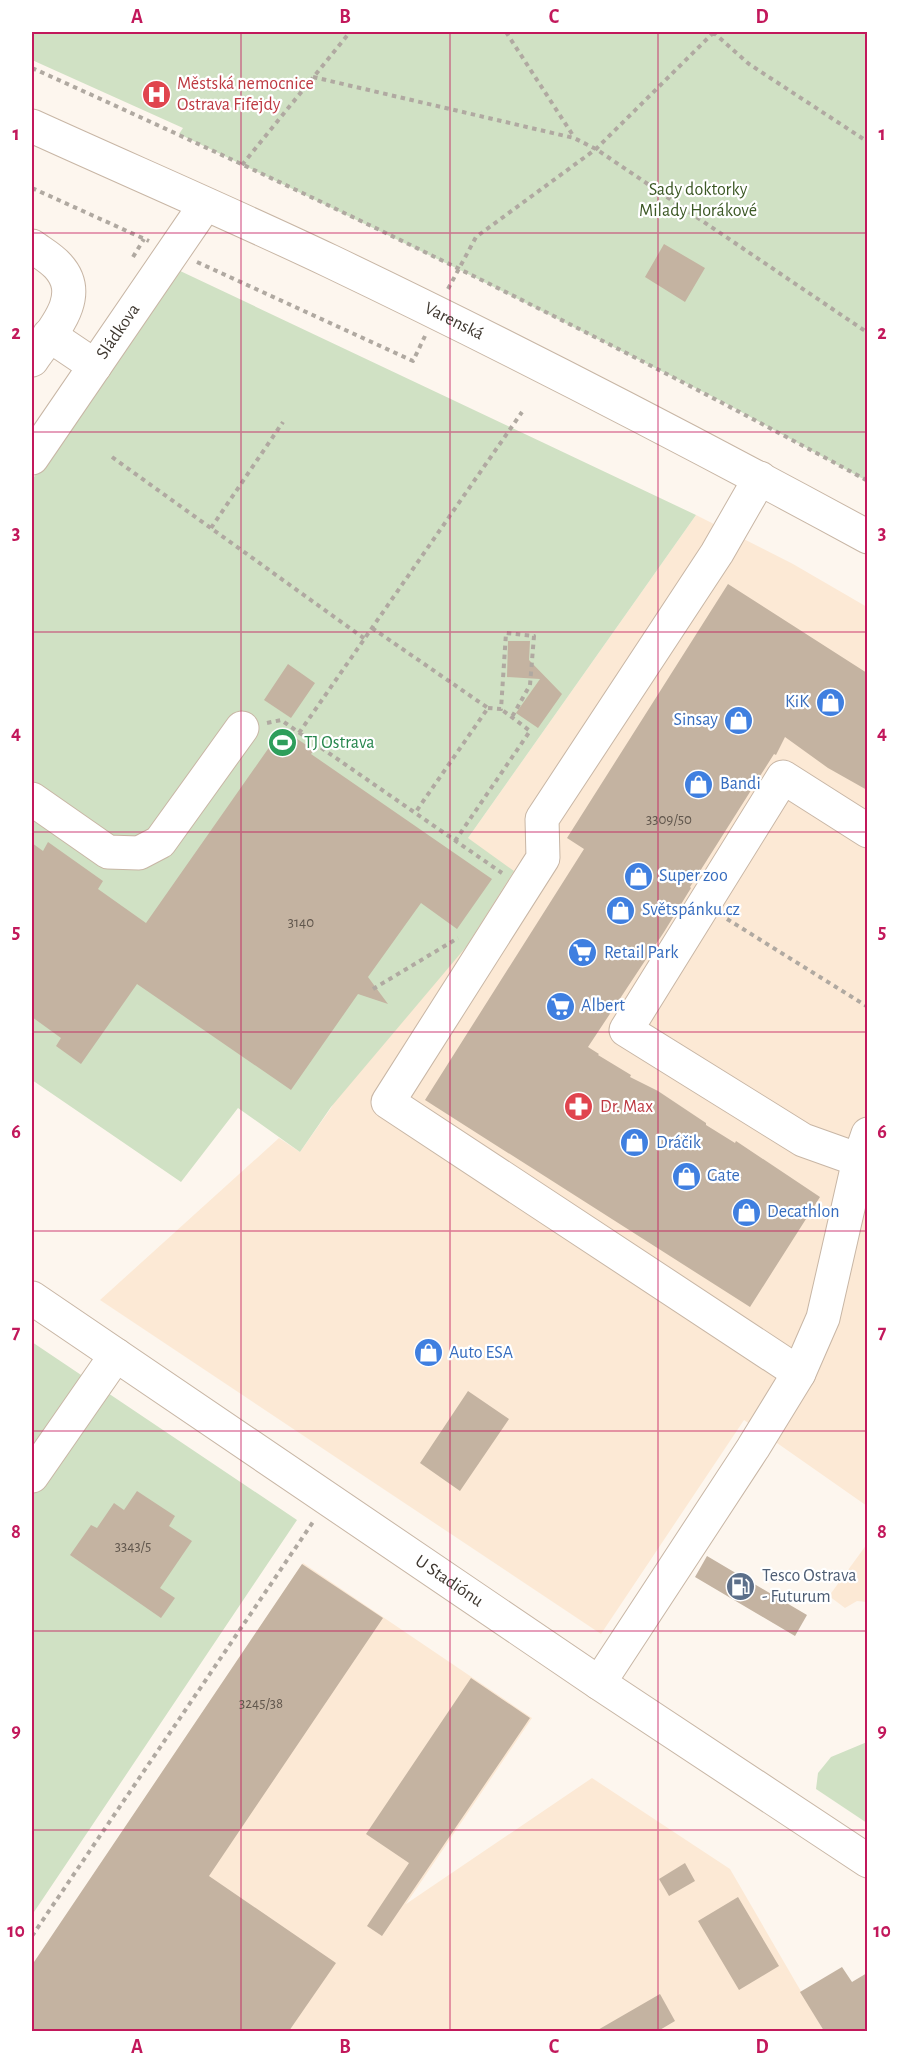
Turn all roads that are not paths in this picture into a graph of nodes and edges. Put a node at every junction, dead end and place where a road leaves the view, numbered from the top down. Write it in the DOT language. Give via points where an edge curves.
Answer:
graph roads {
  1 [pos="32,126"];
  2 [pos="206,205"];
  3 [pos="32,246"];
  4 [pos="40,347"];
  5 [pos="94,366"];
  6 [pos="32,458"];
  7 [pos="760,478"];
  8 [pos="867,537"];
  9 [pos="242,728"];
  10 [pos="32,799"];
  11 [pos="867,831"];
  12 [pos="863,1147"];
  13 [pos="32,1298"];
  14 [pos="116,1355"];
  15 [pos="799,1373"];
  16 [pos="32,1476"];
  17 [pos="599,1683"];
  18 [pos="867,1861"];
  1 -- 2 [label="street, Varenská"];
  2 -- 5 [label="street, Sládkova"];
  2 -- 7 [label="street, Varenská" via="436,313"];
  3 -- 4 [label="street" via="57,265 69,289 67,307"];
  4 -- 5 [label="street"];
  5 -- 6 [label="street, Sládkova"];
  7 -- 8 [label="street, Varenská"];
  7 -- 15 [label="street" via="717,554 542,819 543,858 388,1102"];
  9 -- 10 [label="street" via="160,842 139,853 108,852"];
  11 -- 12 [label="street" via="783,777 626,1030 803,1140"];
  12 -- 15 [label="street" via="823,1318"];
  13 -- 14 [label="street, U Stadiónu"];
  14 -- 16 [label="street"];
  14 -- 17 [label="street, U Stadiónu"];
  15 -- 17 [label="street"];
  17 -- 18 [label="street, U Stadiónu"];
}
